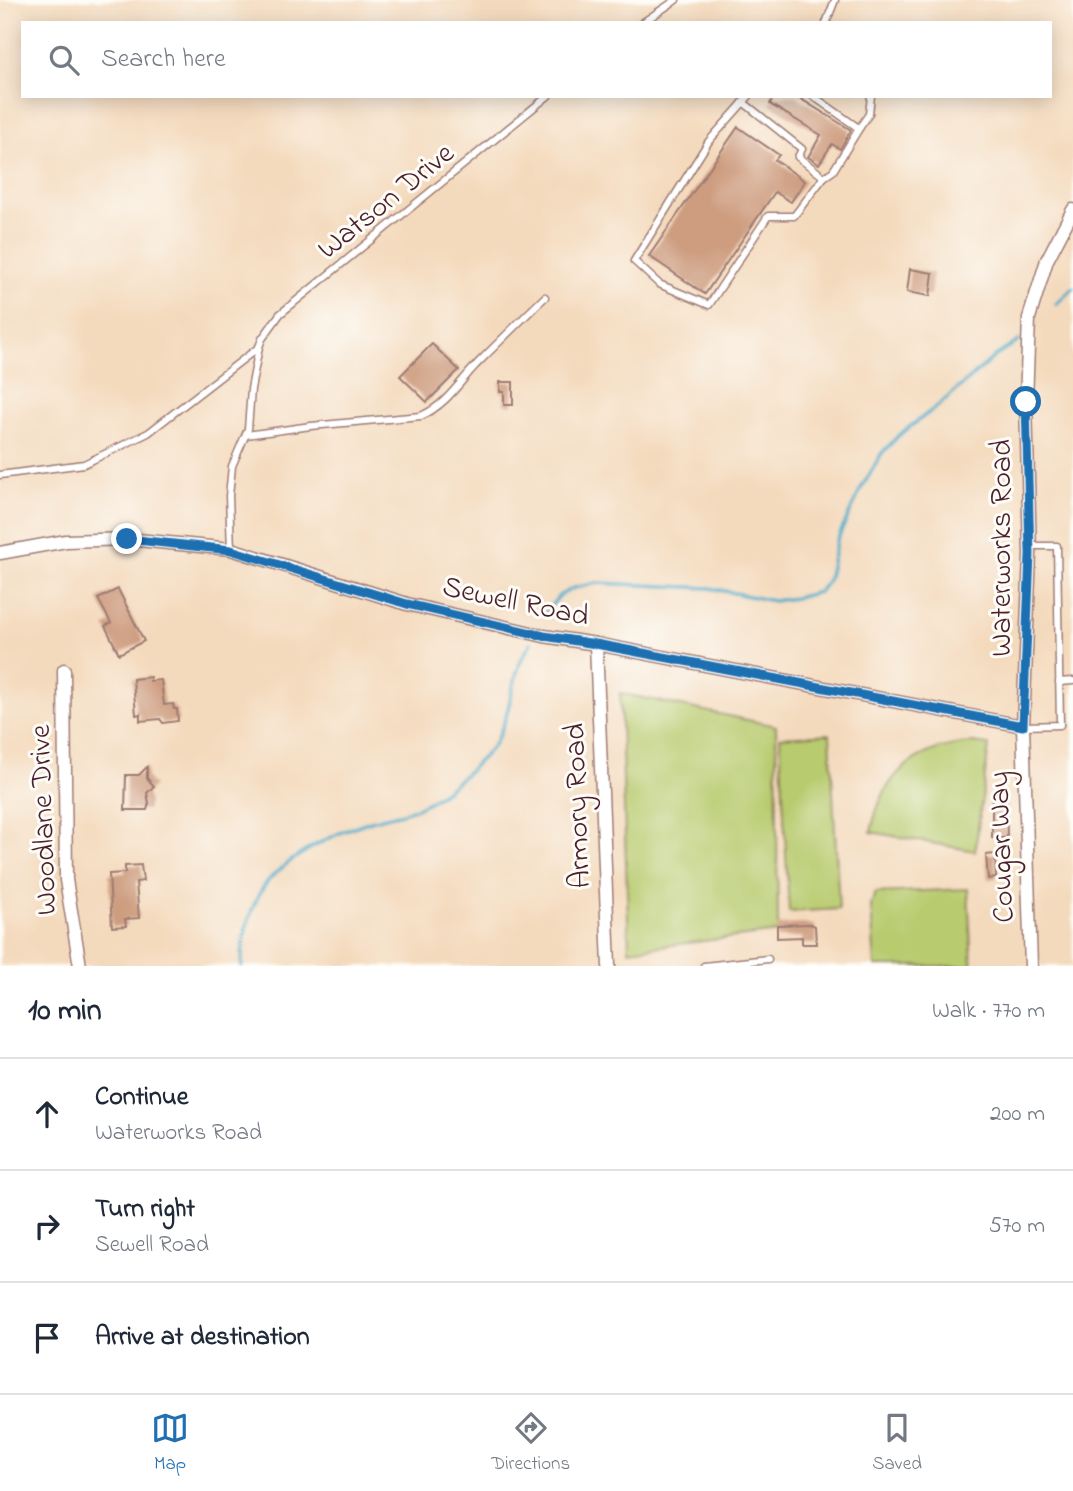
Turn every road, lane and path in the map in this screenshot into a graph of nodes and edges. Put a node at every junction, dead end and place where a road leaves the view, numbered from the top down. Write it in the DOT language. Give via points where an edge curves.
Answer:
graph roads {
  1 [pos="676,0"];
  2 [pos="835,0"];
  3 [pos="645,21"];
  4 [pos="827,21"];
  5 [pos="546,98"];
  6 [pos="747,98"];
  7 [pos="816,98"];
  8 [pos="871,98"];
  9 [pos="743,102"];
  10 [pos="860,127"];
  11 [pos="824,177"];
  12 [pos="1073,211"];
  13 [pos="545,296"];
  14 [pos="259,347"];
  15 [pos="246,435"];
  16 [pos="0,475"];
  17 [pos="1030,546"];
  18 [pos="231,550"];
  19 [pos="0,553"];
  20 [pos="596,644"];
  21 [pos="64,670"];
  22 [pos="1059,681"];
  23 [pos="1073,681"];
  24 [pos="1023,726"];
  25 [pos="768,959"];
  26 [pos="80,966"];
  27 [pos="609,966"];
  28 [pos="704,966"];
  29 [pos="1031,966"];
  1 -- 3 [label="lane"];
  2 -- 4 [label="lane"];
  5 -- 14 [label="lane, Watson Drive" via="280,314"];
  6 -- 9 [label="lane"];
  7 -- 10 [label="lane"];
  8 -- 10 [label="lane" via="869,114"];
  9 -- 11 [label="lane" via="802,149 798,157"];
  9 -- 11 [label="lane" via="709,141 634,261 659,284 709,305 768,216 794,216"];
  10 -- 11 [label="lane" via="833,171"];
  12 -- 17 [label="street, Waterworks Road" via="1047,260 1029,316"];
  13 -- 15 [label="lane" via="446,400 421,416"];
  14 -- 15 [label="lane"];
  14 -- 16 [label="lane" via="148,433 84,464"];
  15 -- 18 [label="lane" via="235,456 230,484"];
  17 -- 22 [label="lane" via="1057,546"];
  17 -- 24 [label="street, Waterworks Road"];
  18 -- 19 [label="street, Sewell Road" via="127,539 66,541"];
  18 -- 20 [label="street, Sewell Road" via="407,604"];
  20 -- 24 [label="street, Sewell Road"];
  20 -- 27 [label="street, Armory Road"];
  21 -- 26 [label="street, Woodlane Drive" via="66,880"];
  22 -- 23 [label="lane"];
  22 -- 24 [label="lane" via="1060,725"];
  24 -- 29 [label="street, Cougar Way"];
  25 -- 28 [label="lane"];
}
